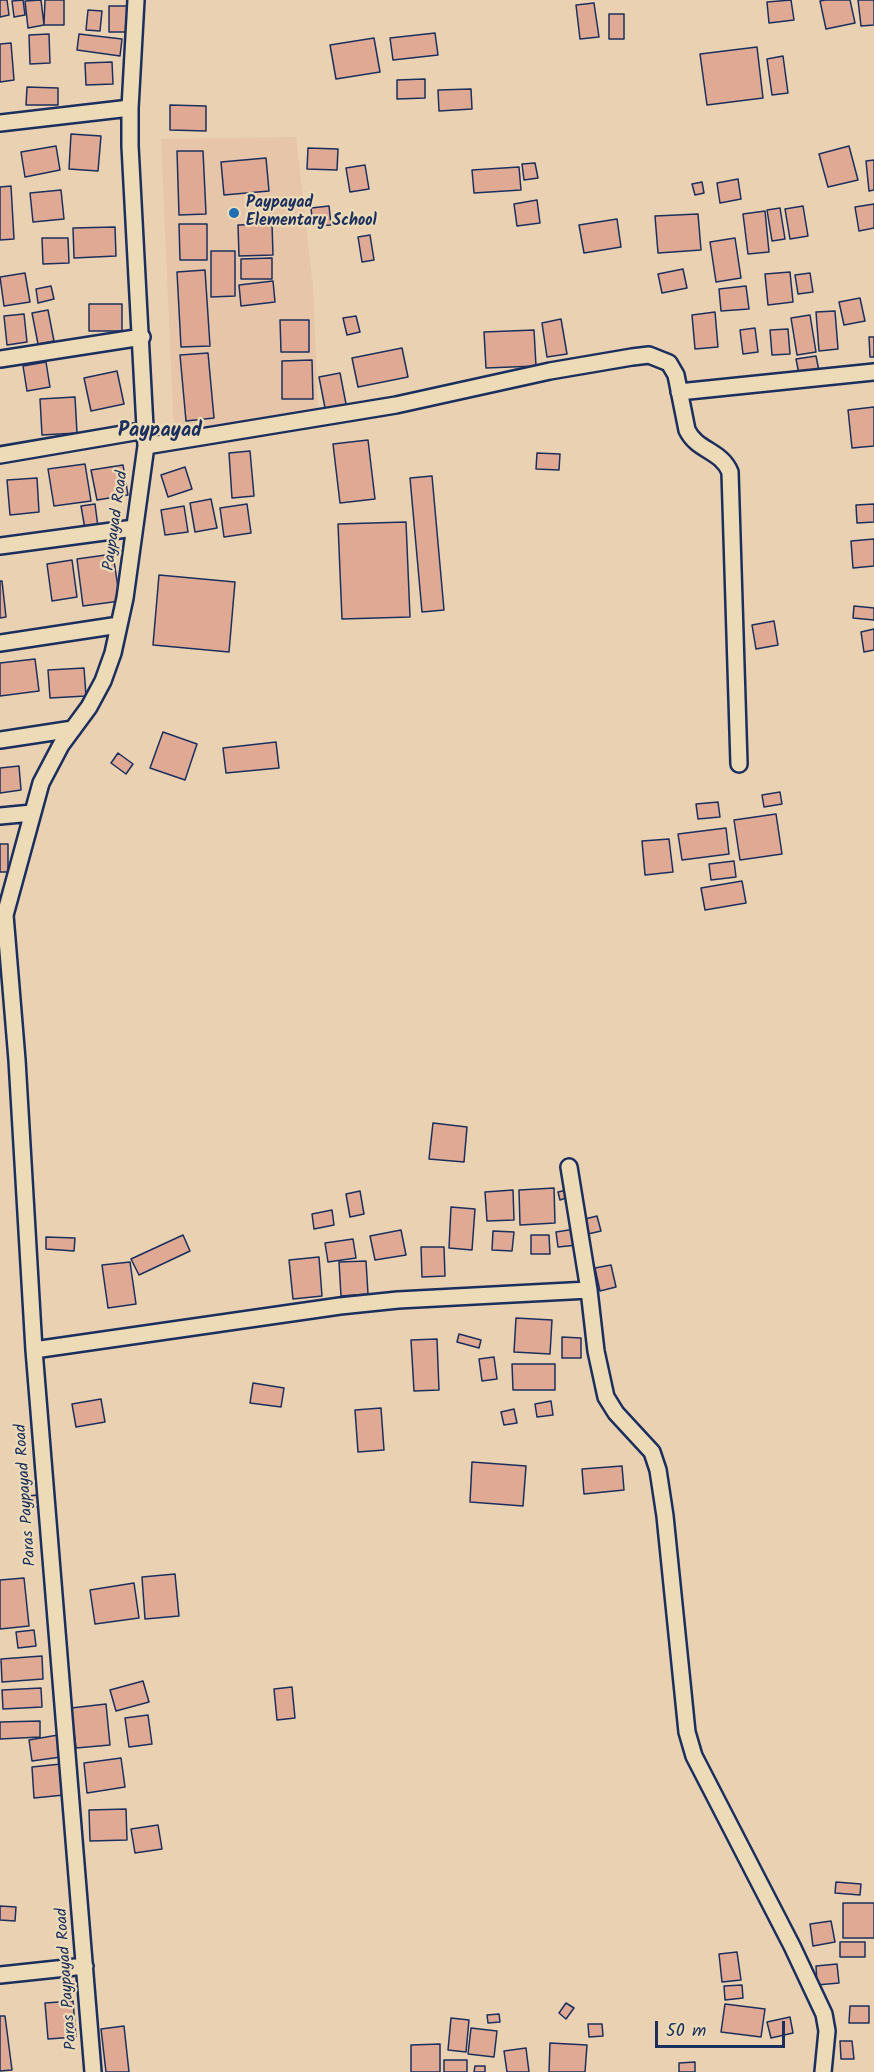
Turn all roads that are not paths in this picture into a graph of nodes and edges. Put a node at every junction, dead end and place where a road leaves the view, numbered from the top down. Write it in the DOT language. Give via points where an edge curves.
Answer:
graph roads {
  1 [pos="136,0"];
  2 [pos="130,108"];
  3 [pos="0,123"];
  4 [pos="142,337"];
  5 [pos="0,359"];
  6 [pos="874,372"];
  7 [pos="679,392"];
  8 [pos="146,430"];
  9 [pos="146,446"];
  10 [pos="0,455"];
  11 [pos="134,528"];
  12 [pos="0,546"];
  13 [pos="119,625"];
  14 [pos="0,643"];
  15 [pos="73,729"];
  16 [pos="0,740"];
  17 [pos="739,764"];
  18 [pos="32,813"];
  19 [pos="0,816"];
  20 [pos="3,915"];
  21 [pos="569,1167"];
  22 [pos="589,1290"];
  23 [pos="34,1350"];
  24 [pos="85,1966"];
  25 [pos="0,1975"];
  26 [pos="93,2072"];
  27 [pos="823,2072"];
  1 -- 2 [label="street, Paypayad Road"];
  2 -- 3 [label="street"];
  2 -- 4 [label="street, Paypayad Road"];
  4 -- 5 [label="street"];
  4 -- 8 [label="street, Paypayad Road"];
  6 -- 7 [label="street"];
  7 -- 9 [label="street" via="669,363 649,356 632,357 396,405"];
  7 -- 17 [label="street" via="690,437 724,459 730,472"];
  8 -- 9 [label="street, Paypayad Road"];
  8 -- 10 [label="street"];
  9 -- 11 [label="street, Paypayad Road"];
  11 -- 12 [label="street"];
  11 -- 13 [label="street, Paypayad Road"];
  13 -- 14 [label="street"];
  13 -- 15 [label="street, Paypayad Road" via="103,681"];
  15 -- 16 [label="street"];
  15 -- 18 [label="street, Paypayad Road" via="49,766"];
  18 -- 19 [label="street"];
  18 -- 20 [label="street, Paypayad Road"];
  20 -- 23 [label="street, Paras Paypayad Road" via="17,1060"];
  21 -- 22 [label="street"];
  22 -- 23 [label="street" via="398,1299"];
  22 -- 27 [label="street" via="606,1397 651,1452 658,1470 687,1731 694,1756 824,2014 827,2031"];
  23 -- 24 [label="street, Paras Paypayad Road"];
  24 -- 25 [label="street"];
  24 -- 26 [label="street, Paras Paypayad Road"];
}
